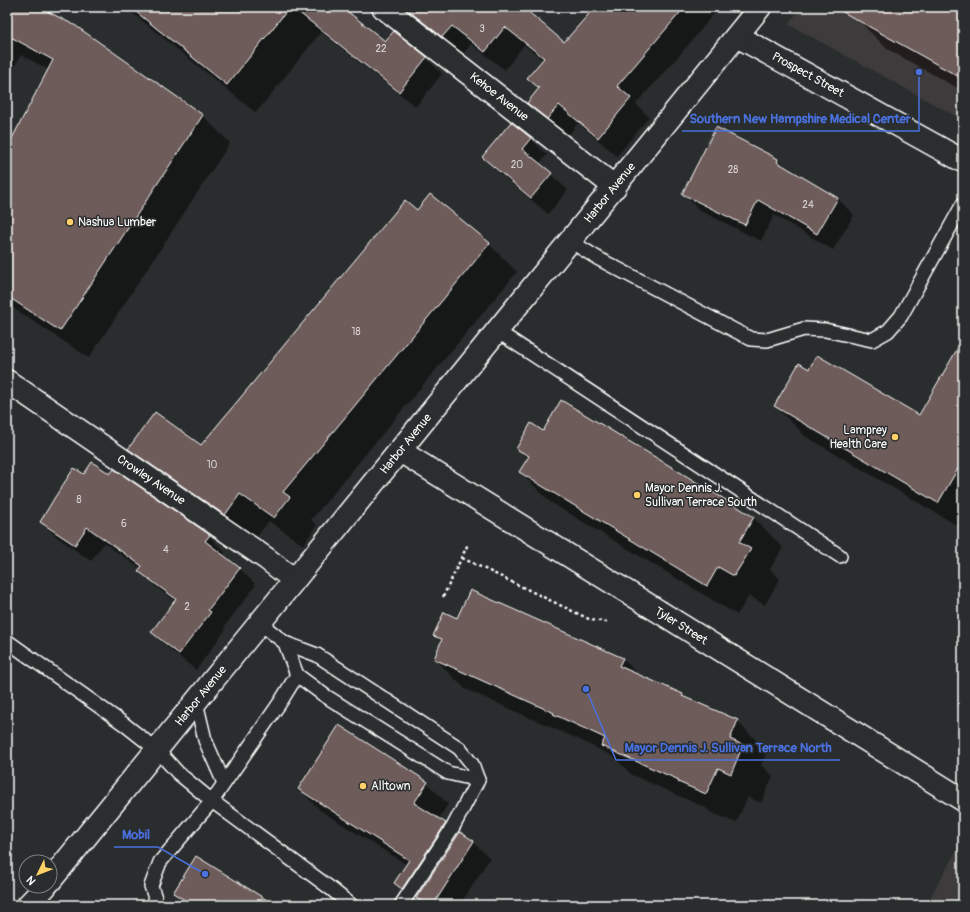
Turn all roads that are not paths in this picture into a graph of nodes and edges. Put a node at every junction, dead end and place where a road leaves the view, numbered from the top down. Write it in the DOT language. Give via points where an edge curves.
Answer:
graph roads {
  1 [pos="383,7"];
  2 [pos="760,7"];
  3 [pos="737,36"];
  4 [pos="963,161"];
  5 [pos="615,187"];
  6 [pos="963,204"];
  7 [pos="570,241"];
  8 [pos="497,331"];
  9 [pos="7,381"];
  10 [pos="400,451"];
  11 [pos="840,556"];
  12 [pos="294,580"];
  13 [pos="260,622"];
  14 [pos="7,641"];
  15 [pos="285,643"];
  16 [pos="297,675"];
  17 [pos="196,702"];
  18 [pos="158,750"];
  19 [pos="478,780"];
  20 [pos="224,783"];
  21 [pos="212,800"];
  22 [pos="963,800"];
  23 [pos="58,871"];
  24 [pos="38,894"];
  25 [pos="28,905"];
  26 [pos="160,905"];
  27 [pos="351,905"];
  28 [pos="401,905"];
  1 -- 5 [label="street, Kehoe Avenue"];
  2 -- 3 [label="street, Harbor Avenue"];
  3 -- 4 [label="street, Prospect Street"];
  3 -- 5 [label="street, Harbor Avenue"];
  5 -- 7 [label="street, Harbor Avenue"];
  6 -- 7 [label="lane" via="901,316 888,331 872,340 825,330 804,329 766,340 751,339 598,259"];
  7 -- 8 [label="street, Harbor Avenue"];
  8 -- 10 [label="street, Harbor Avenue"];
  8 -- 11 [label="lane"];
  9 -- 12 [label="street, Crowley Avenue"];
  10 -- 12 [label="street, Harbor Avenue"];
  10 -- 22 [label="street, Tyler Street"];
  12 -- 13 [label="street, Harbor Avenue"];
  13 -- 15 [label="lane"];
  13 -- 17 [label="street, Harbor Avenue"];
  14 -- 18 [label="lane"];
  15 -- 16 [label="lane"];
  15 -- 19 [label="lane" via="317,655 459,748 472,764"];
  16 -- 19 [label="lane" via="324,695 448,772"];
  16 -- 20 [label="lane"];
  17 -- 18 [label="street, Harbor Avenue"];
  17 -- 20 [label="lane" via="205,740"];
  18 -- 21 [label="lane" via="178,773"];
  18 -- 23 [label="street, Harbor Avenue"];
  19 -- 28 [label="lane" via="453,828"];
  20 -- 21 [label="lane"];
  21 -- 26 [label="lane" via="160,862 151,886"];
  21 -- 27 [label="lane"];
  24 -- 25 [label="street"];
}
